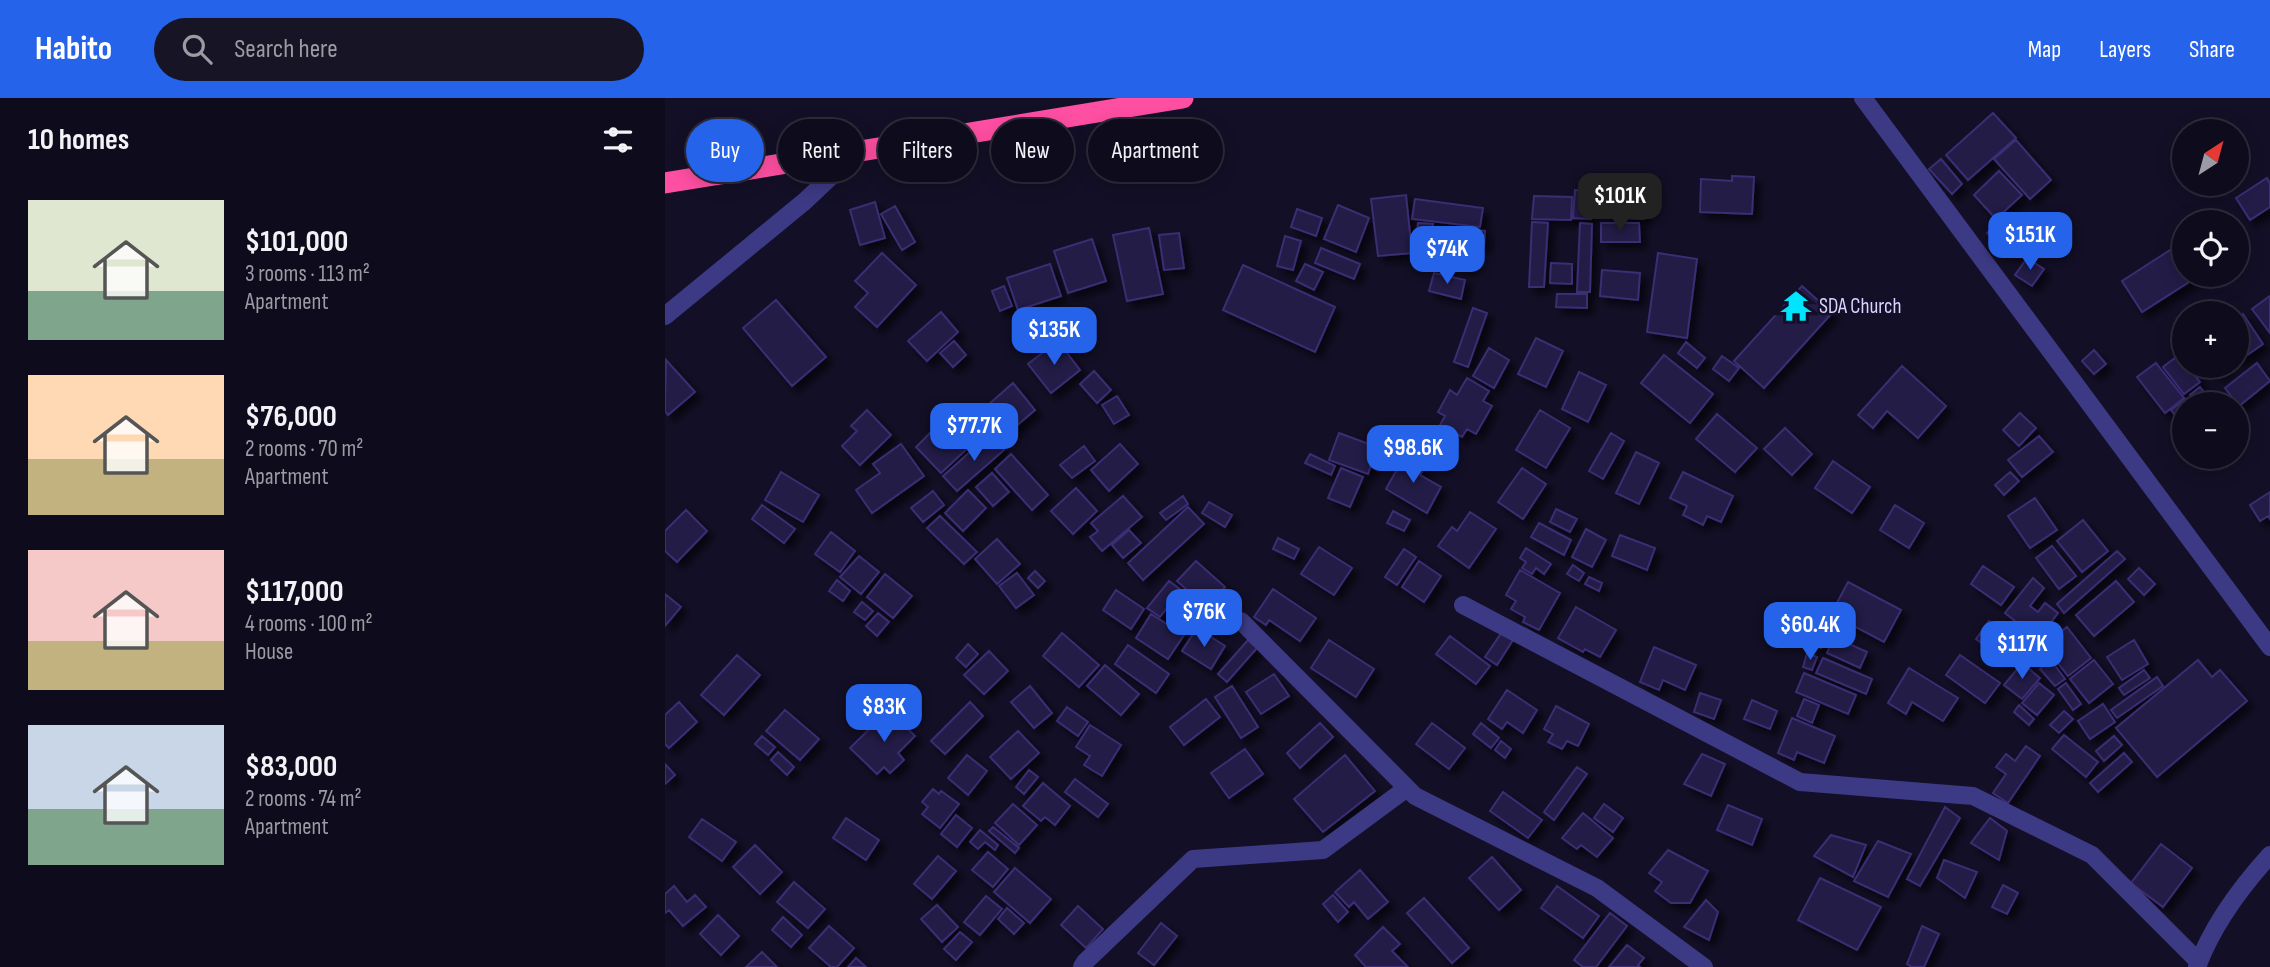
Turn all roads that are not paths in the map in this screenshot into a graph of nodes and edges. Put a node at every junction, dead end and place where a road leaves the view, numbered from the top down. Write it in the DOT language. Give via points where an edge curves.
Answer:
graph roads {
  1 [pos="1183,98"];
  2 [pos="1863,98"];
  3 [pos="864,150"];
  4 [pos="778,164"];
  5 [pos="825,182"];
  6 [pos="665,183"];
  7 [pos="665,316"];
  8 [pos="1463,605"];
  9 [pos="1241,621"];
  10 [pos="2270,647"];
  11 [pos="1407,788"];
  12 [pos="2270,855"];
  13 [pos="2198,965"];
  14 [pos="1082,967"];
  15 [pos="1704,967"];
  1 -- 3 [label="highway"];
  2 -- 10 [label="street"];
  4 -- 6 [label="highway"];
  5 -- 7 [label="street"];
  8 -- 13 [label="street" via="1800,782 1973,796 2092,855"];
  9 -- 11 [label="street"];
  11 -- 14 [label="street" via="1323,850 1193,859"];
  11 -- 15 [label="street" via="1597,888"];
  12 -- 13 [label="street" via="2237,893"];
}
